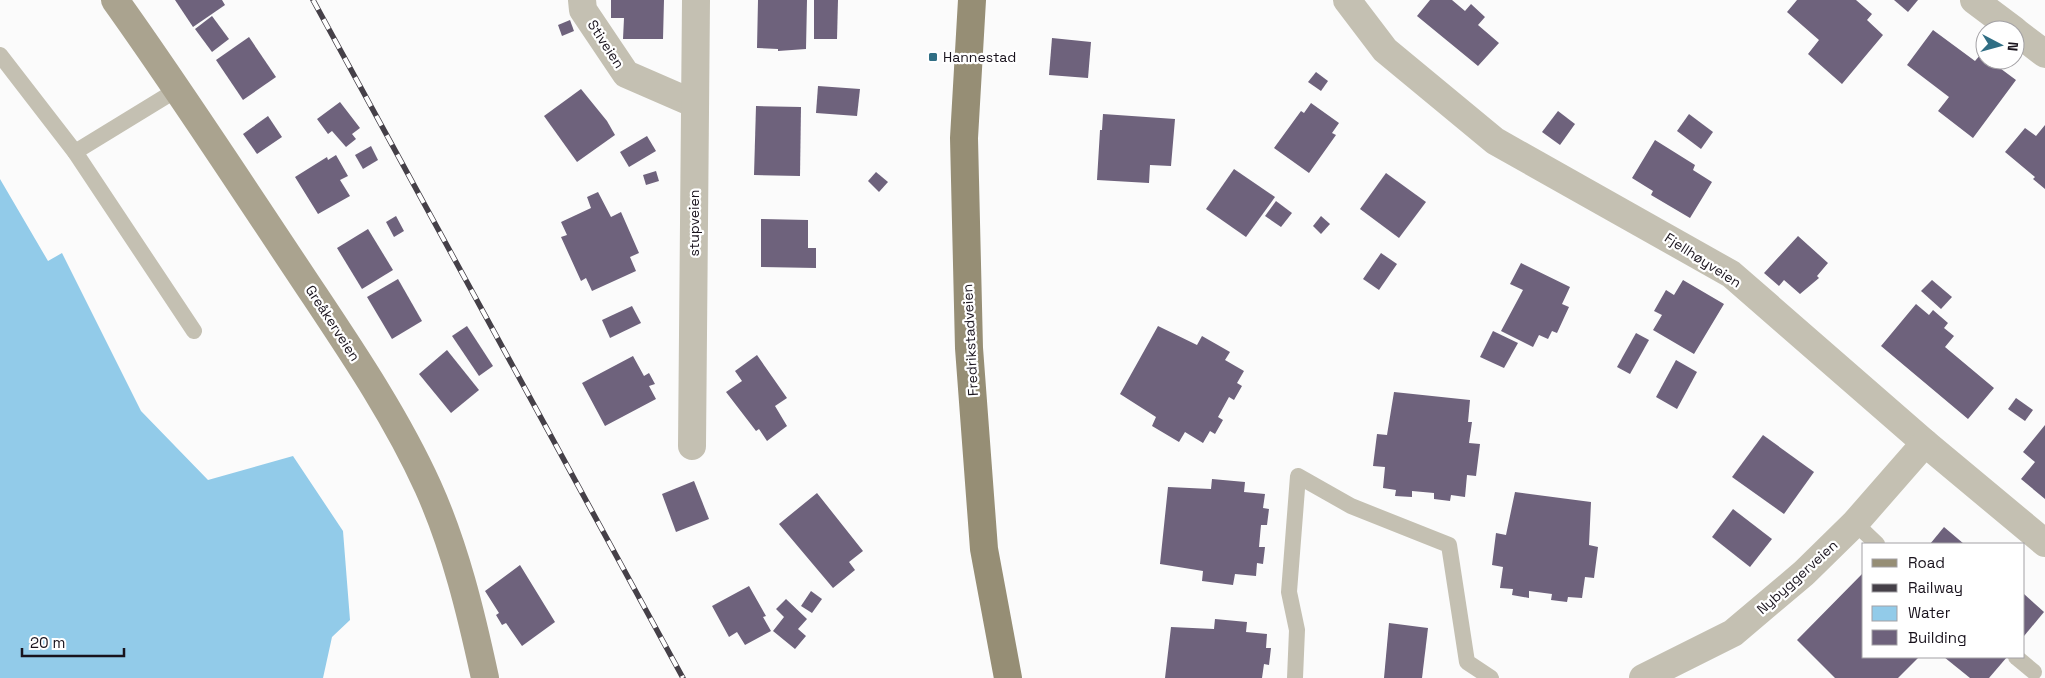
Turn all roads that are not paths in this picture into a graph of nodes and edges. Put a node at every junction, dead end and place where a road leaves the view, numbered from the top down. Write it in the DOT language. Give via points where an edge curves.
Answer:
graph roads {
  1 [pos="115,0"];
  2 [pos="582,0"];
  3 [pos="696,0"];
  4 [pos="972,0"];
  5 [pos="1347,0"];
  6 [pos="1974,0"];
  7 [pos="2001,20"];
  8 [pos="2025,39"];
  9 [pos="2045,54"];
  10 [pos="0,56"];
  11 [pos="178,89"];
  12 [pos="695,104"];
  13 [pos="75,152"];
  14 [pos="194,331"];
  15 [pos="1925,443"];
  16 [pos="692,446"];
  17 [pos="1855,523"];
  18 [pos="1876,543"];
  19 [pos="2045,543"];
  20 [pos="2017,658"];
  21 [pos="2035,673"];
  22 [pos="485,678"];
  23 [pos="1008,678"];
  24 [pos="1295,678"];
  25 [pos="1491,678"];
  26 [pos="1643,678"];
  1 -- 11 [label="main road, Greåkerveien"];
  2 -- 12 [label="street, Stiveien" via="584,10 626,74"];
  3 -- 12 [label="street, stupveien"];
  4 -- 23 [label="main road, Fredrikstadveien" via="964,138 969,348 984,549"];
  5 -- 15 [label="street, Fjellhøyveien" via="1385,50 1495,141 1731,274"];
  6 -- 7 [label="street"];
  8 -- 9 [label="street"];
  10 -- 13 [label="lane"];
  11 -- 13 [label="lane"];
  11 -- 22 [label="main road, Greåkerveien" via="365,371 400,432 428,487 452,550"];
  12 -- 16 [label="street, stupveien"];
  13 -- 14 [label="lane"];
  15 -- 17 [label="street, Nybyggerveien"];
  15 -- 19 [label="street, Fjellhøyveien"];
  17 -- 18 [label="lane"];
  17 -- 26 [label="street, Nybyggerveien" via="1804,573 1733,633"];
  20 -- 21 [label="lane"];
  24 -- 25 [label="lane" via="1297,630 1289,592 1298,476 1351,506 1449,545 1467,662"];
}
